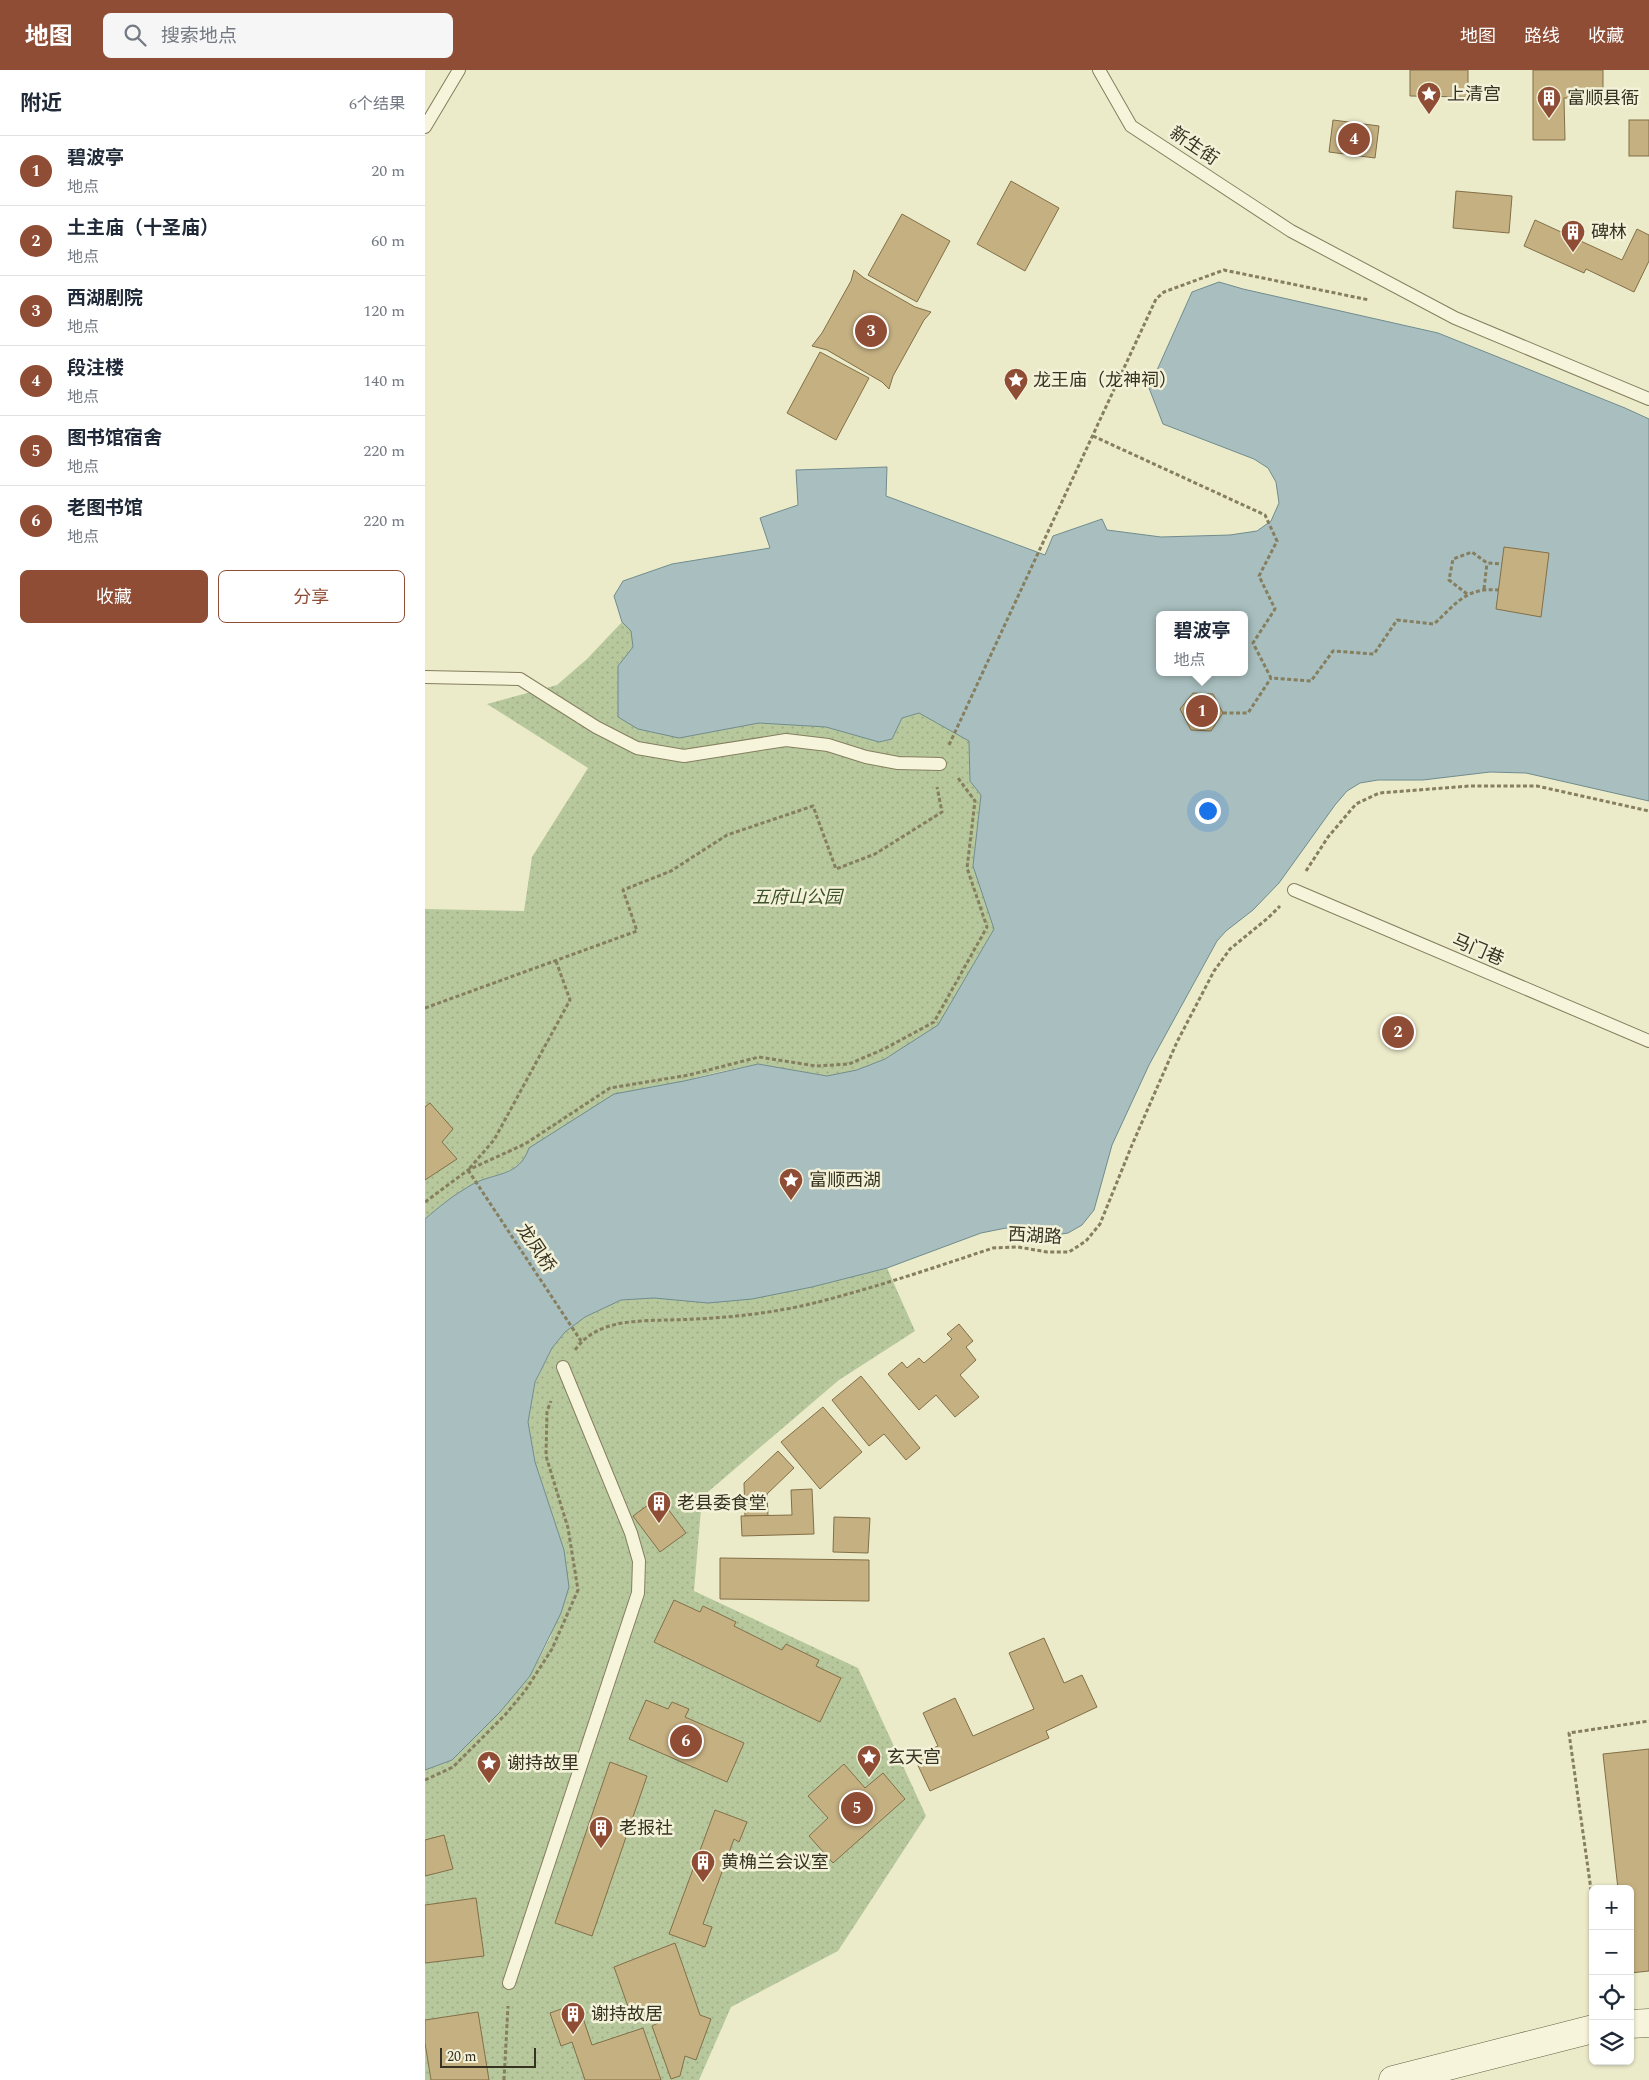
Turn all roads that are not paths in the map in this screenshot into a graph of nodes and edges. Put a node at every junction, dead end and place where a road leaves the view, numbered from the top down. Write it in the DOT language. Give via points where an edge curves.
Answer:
graph roads {
  1 [pos="459,70"];
  2 [pos="1099,70"];
  3 [pos="425,127"];
  4 [pos="1649,399"];
  5 [pos="425,677"];
  6 [pos="940,764"];
  7 [pos="1294,890"];
  8 [pos="1649,1041"];
  9 [pos="563,1367"];
  10 [pos="509,1983"];
  11 [pos="1649,2023"];
  12 [pos="1634,2024"];
  13 [pos="1589,2030"];
  14 [pos="1393,2080"];
  1 -- 3 [label="lane"];
  2 -- 4 [label="lane, 新生街" via="1131,126 1291,231 1455,318"];
  5 -- 6 [label="lane" via="520,678 596,727 637,748 665,753 684,756 786,740 828,745 898,763"];
  7 -- 8 [label="lane, 马门巷"];
  9 -- 10 [label="lane" via="631,1533 639,1561 638,1594"];
  11 -- 12 [label="street"];
  13 -- 14 [label="street"];
}
